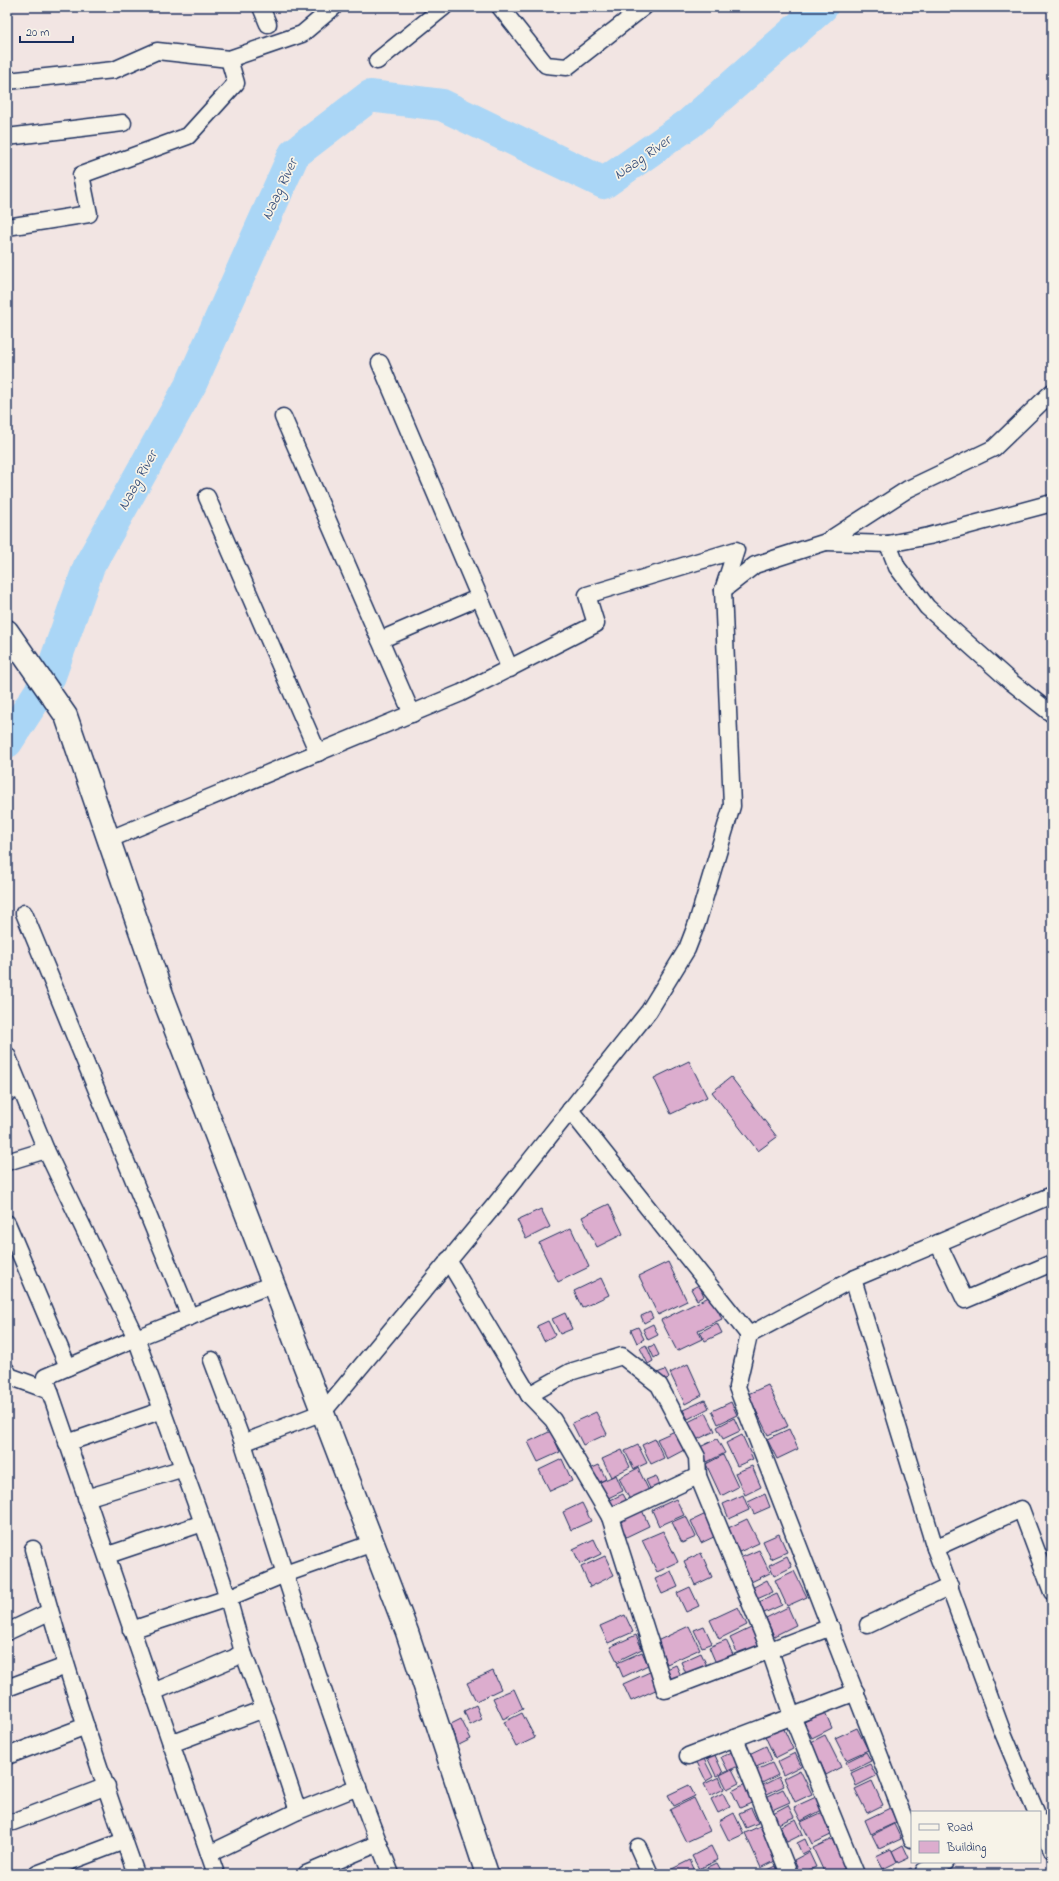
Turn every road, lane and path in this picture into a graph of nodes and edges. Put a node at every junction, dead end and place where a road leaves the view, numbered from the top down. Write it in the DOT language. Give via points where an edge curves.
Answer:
graph roads {
  1 [pos="261,7"];
  2 [pos="334,7"];
  3 [pos="444,7"];
  4 [pos="500,7"];
  5 [pos="644,7"];
  6 [pos="268,24"];
  7 [pos="229,59"];
  8 [pos="377,62"];
  9 [pos="7,81"];
  10 [pos="123,123"];
  11 [pos="7,137"];
  12 [pos="7,227"];
  13 [pos="380,363"];
  14 [pos="1052,392"];
  15 [pos="283,417"];
  16 [pos="207,497"];
  17 [pos="1052,503"];
  18 [pos="826,542"];
  19 [pos="888,544"];
  20 [pos="723,590"];
  21 [pos="480,597"];
  22 [pos="7,630"];
  23 [pos="380,640"];
  24 [pos="510,668"];
  25 [pos="412,714"];
  26 [pos="1052,714"];
  27 [pos="318,753"];
  28 [pos="110,839"];
  29 [pos="24,913"];
  30 [pos="7,1055"];
  31 [pos="14,1090"];
  32 [pos="570,1110"];
  33 [pos="46,1150"];
  34 [pos="7,1162"];
  35 [pos="1052,1195"];
  36 [pos="7,1223"];
  37 [pos="938,1243"];
  38 [pos="448,1260"];
  39 [pos="1052,1263"];
  40 [pos="853,1279"];
  41 [pos="273,1284"];
  42 [pos="190,1317"];
  43 [pos="749,1336"];
  44 [pos="136,1338"];
  45 [pos="212,1360"];
  46 [pos="68,1367"];
  47 [pos="7,1371"];
  48 [pos="50,1391"];
  49 [pos="529,1395"];
  50 [pos="163,1410"];
  51 [pos="323,1412"];
  52 [pos="68,1443"];
  53 [pos="243,1443"];
  54 [pos="184,1468"];
  55 [pos="698,1476"];
  56 [pos="86,1498"];
  57 [pos="610,1517"];
  58 [pos="203,1523"];
  59 [pos="373,1543"];
  60 [pos="33,1548"];
  61 [pos="935,1548"];
  62 [pos="108,1555"];
  63 [pos="285,1574"];
  64 [pos="950,1586"];
  65 [pos="1052,1592"];
  66 [pos="228,1598"];
  67 [pos="50,1612"];
  68 [pos="868,1625"];
  69 [pos="831,1627"];
  70 [pos="131,1630"];
  71 [pos="7,1632"];
  72 [pos="770,1651"];
  73 [pos="243,1652"];
  74 [pos="66,1666"];
  75 [pos="7,1688"];
  76 [pos="153,1692"];
  77 [pos="856,1692"];
  78 [pos="264,1709"];
  79 [pos="792,1716"];
  80 [pos="86,1726"];
  81 [pos="735,1738"];
  82 [pos="171,1744"];
  83 [pos="7,1756"];
  84 [pos="688,1756"];
  85 [pos="107,1786"];
  86 [pos="358,1788"];
  87 [pos="298,1811"];
  88 [pos="1035,1811"];
  89 [pos="13,1822"];
  90 [pos="1041,1825"];
  91 [pos="911,1836"];
  92 [pos="124,1841"];
  93 [pos="378,1843"];
  94 [pos="638,1847"];
  95 [pos="1052,1850"];
  96 [pos="209,1854"];
  97 [pos="943,1863"];
  98 [pos="923,1869"];
  99 [pos="37,1874"];
  100 [pos="136,1874"];
  101 [pos="216,1874"];
  102 [pos="306,1874"];
  103 [pos="391,1874"];
  104 [pos="487,1874"];
  105 [pos="650,1874"];
  106 [pos="789,1874"];
  107 [pos="856,1874"];
  1 -- 6 [label="street"];
  2 -- 7 [label="street" via="302,34"];
  3 -- 8 [label="street"];
  4 -- 5 [label="street" via="546,65 567,67"];
  7 -- 9 [label="street" via="157,51 114,70"];
  7 -- 12 [label="street" via="236,83 188,136 81,175 89,214"];
  10 -- 11 [label="street"];
  13 -- 21 [label="street"];
  14 -- 18 [label="street" via="994,448 908,489"];
  15 -- 23 [label="street"];
  16 -- 27 [label="street"];
  17 -- 19 [label="street" via="929,536"];
  18 -- 19 [label="street"];
  18 -- 20 [label="street" via="755,565"];
  19 -- 26 [label="street" via="897,567 927,607 1010,681"];
  20 -- 24 [label="street" via="736,550 588,595 596,624"];
  20 -- 32 [label="street" via="732,806 688,949 649,1011"];
  21 -- 23 [label="street"];
  21 -- 24 [label="street"];
  22 -- 28 [label="street" via="66,716"];
  23 -- 25 [label="street"];
  24 -- 25 [label="street" via="462,693"];
  25 -- 27 [label="street"];
  27 -- 28 [label="street"];
  28 -- 41 [label="street" via="163,997"];
  29 -- 42 [label="street"];
  30 -- 31 [label="street"];
  31 -- 33 [label="street"];
  32 -- 38 [label="street"];
  32 -- 43 [label="street"];
  33 -- 34 [label="street"];
  33 -- 44 [label="street"];
  35 -- 37 [label="street"];
  36 -- 46 [label="street"];
  37 -- 39 [label="street" via="965,1300"];
  37 -- 40 [label="street"];
  38 -- 49 [label="street"];
  38 -- 51 [label="street"];
  40 -- 43 [label="street"];
  40 -- 61 [label="street"];
  41 -- 42 [label="street"];
  41 -- 51 [label="street"];
  42 -- 44 [label="street"];
  43 -- 69 [label="street" via="736,1387"];
  44 -- 46 [label="street"];
  44 -- 50 [label="street"];
  45 -- 53 [label="street"];
  46 -- 48 [label="street" via="45,1377"];
  47 -- 48 [label="street" via="9,1376"];
  48 -- 52 [label="street"];
  49 -- 55 [label="street" via="570,1372 622,1356 659,1385 697,1457"];
  49 -- 57 [label="street" via="552,1420"];
  50 -- 52 [label="street"];
  50 -- 54 [label="street"];
  51 -- 53 [label="street"];
  51 -- 59 [label="street"];
  52 -- 56 [label="street"];
  53 -- 63 [label="street"];
  54 -- 56 [label="street"];
  54 -- 58 [label="street"];
  55 -- 57 [label="street"];
  55 -- 72 [label="street"];
  56 -- 62 [label="street"];
  57 -- 72 [label="street" via="665,1690"];
  58 -- 62 [label="street"];
  58 -- 66 [label="street"];
  59 -- 63 [label="street"];
  59 -- 104 [label="street" via="407,1632"];
  60 -- 67 [label="street"];
  61 -- 64 [label="street"];
  61 -- 65 [label="street" via="1021,1509"];
  62 -- 70 [label="street"];
  63 -- 66 [label="street"];
  63 -- 86 [label="street"];
  64 -- 68 [label="street"];
  64 -- 88 [label="street" via="1001,1728"];
  66 -- 70 [label="street"];
  66 -- 73 [label="street"];
  67 -- 71 [label="street"];
  67 -- 74 [label="street"];
  69 -- 72 [label="street"];
  69 -- 77 [label="street"];
  70 -- 76 [label="street"];
  72 -- 79 [label="street"];
  73 -- 76 [label="street"];
  73 -- 78 [label="street"];
  74 -- 75 [label="street"];
  74 -- 80 [label="street"];
  76 -- 82 [label="street"];
  77 -- 79 [label="street"];
  77 -- 91 [label="street"];
  78 -- 82 [label="street"];
  78 -- 87 [label="street"];
  79 -- 81 [label="street"];
  79 -- 107 [label="street"];
  80 -- 83 [label="street"];
  80 -- 85 [label="street"];
  81 -- 84 [label="street"];
  81 -- 106 [label="street"];
  82 -- 96 [label="street"];
  85 -- 89 [label="street"];
  85 -- 92 [label="street"];
  86 -- 87 [label="street"];
  86 -- 93 [label="street"];
  87 -- 96 [label="street"];
  90 -- 95 [label="street"];
  92 -- 99 [label="street"];
  92 -- 100 [label="street"];
  93 -- 102 [label="street"];
  93 -- 103 [label="street"];
  94 -- 105 [label="street"];
  96 -- 101 [label="street"];
  97 -- 98 [label="street"];
}
